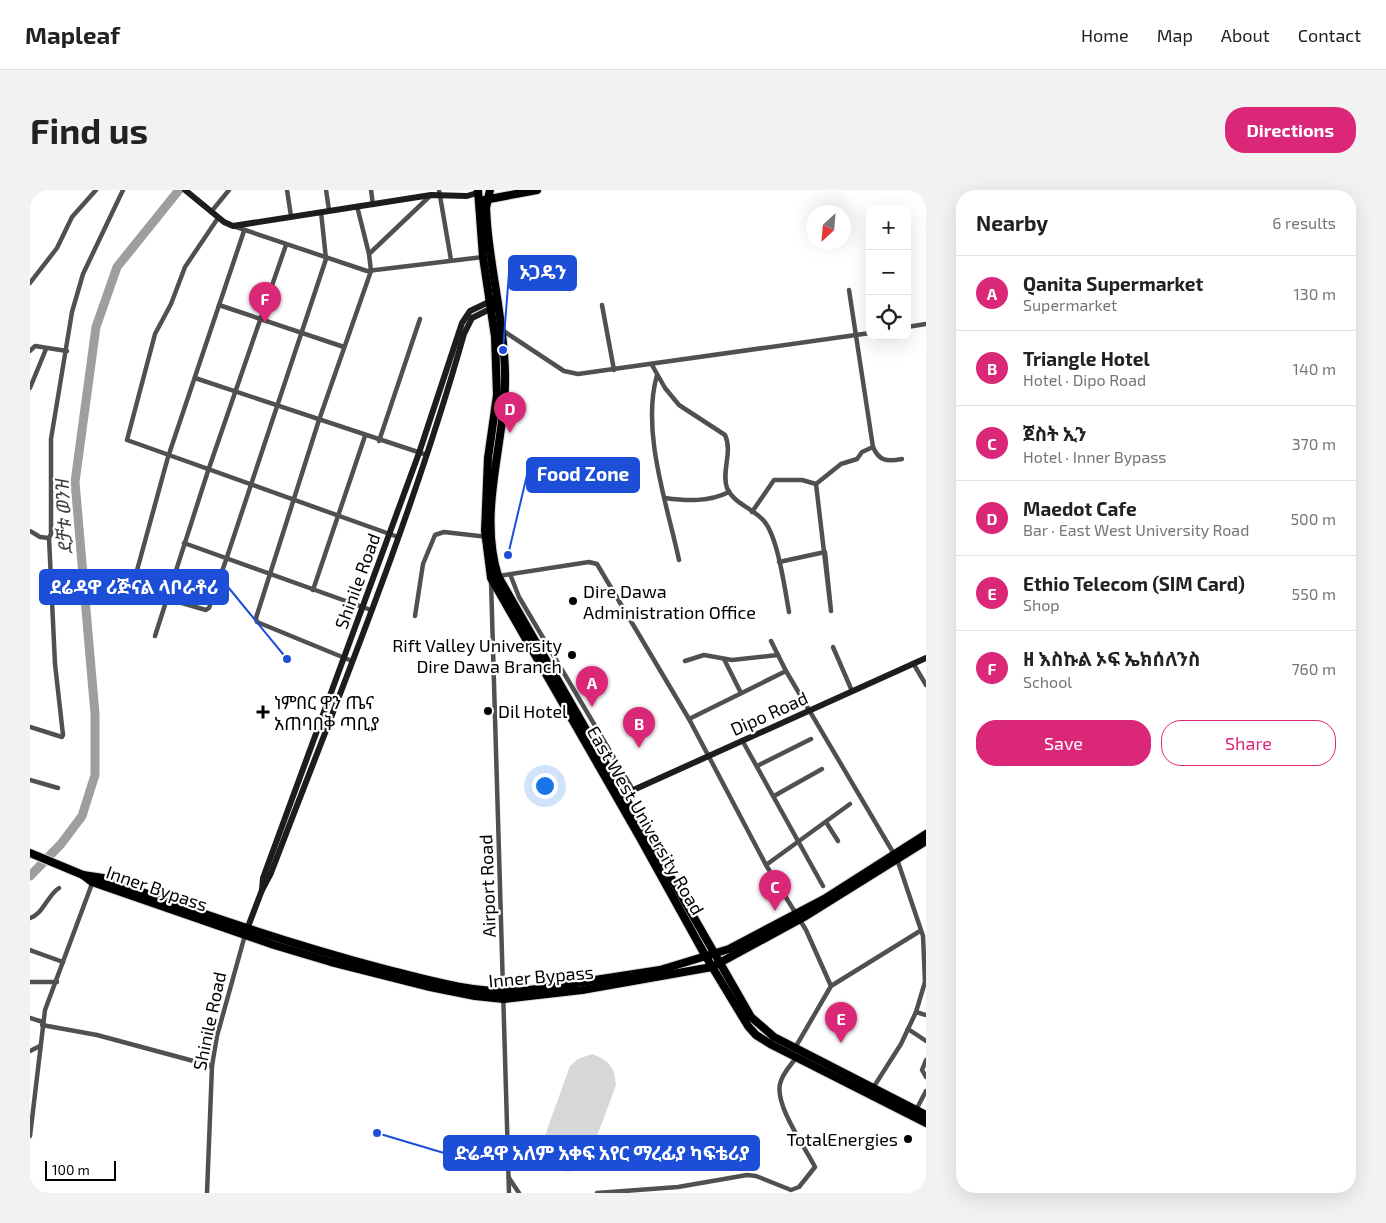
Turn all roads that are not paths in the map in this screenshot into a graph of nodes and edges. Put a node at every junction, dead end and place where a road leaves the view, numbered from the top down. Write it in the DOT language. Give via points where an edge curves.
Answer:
graph roads {
  1 [pos="96,190"];
  2 [pos="123,190"];
  3 [pos="185,190"];
  4 [pos="229,190"];
  5 [pos="287,190"];
  6 [pos="326,190"];
  7 [pos="372,190"];
  8 [pos="537,190"];
  9 [pos="440,192"];
  10 [pos="491,193"];
  11 [pos="478,194"];
  12 [pos="431,195"];
  13 [pos="373,205"];
  14 [pos="357,206"];
  15 [pos="329,210"];
  16 [pos="211,212"];
  17 [pos="321,212"];
  18 [pos="291,216"];
  19 [pos="218,218"];
  20 [pos="252,223"];
  21 [pos="233,226"];
  22 [pos="244,232"];
  23 [pos="253,234"];
  24 [pos="286,245"];
  25 [pos="369,254"];
  26 [pos="486,256"];
  27 [pos="326,259"];
  28 [pos="451,260"];
  29 [pos="371,271"];
  30 [pos="30,283"];
  31 [pos="849,290"];
  32 [pos="494,303"];
  33 [pos="219,305"];
  34 [pos="602,305"];
  35 [pos="260,319"];
  36 [pos="420,320"];
  37 [pos="926,324"];
  38 [pos="911,326"];
  39 [pos="498,328"];
  40 [pos="302,333"];
  41 [pos="866,334"];
  42 [pos="858,335"];
  43 [pos="344,347"];
  44 [pos="46,349"];
  45 [pos="30,351"];
  46 [pos="66,351"];
  47 [pos="652,364"];
  48 [pos="614,370"];
  49 [pos="657,375"];
  50 [pos="196,378"];
  51 [pos="30,386"];
  52 [pos="235,391"];
  53 [pos="277,407"];
  54 [pos="319,420"];
  55 [pos="365,436"];
  56 [pos="379,441"];
  57 [pos="873,447"];
  58 [pos="419,453"];
  59 [pos="427,455"];
  60 [pos="168,457"];
  61 [pos="902,459"];
  62 [pos="208,471"];
  63 [pos="816,484"];
  64 [pos="250,486"];
  65 [pos="729,492"];
  66 [pos="665,498"];
  67 [pos="294,500"];
  68 [pos="752,512"];
  69 [pos="339,516"];
  70 [pos="30,531"];
  71 [pos="390,534"];
  72 [pos="398,537"];
  73 [pos="489,537"];
  74 [pos="49,538"];
  75 [pos="184,544"];
  76 [pos="825,552"];
  77 [pos="226,560"];
  78 [pos="678,560"];
  79 [pos="779,562"];
  80 [pos="510,574"];
  81 [pos="270,575"];
  82 [pos="494,577"];
  83 [pos="314,590"];
  84 [pos="168,598"];
  85 [pos="362,608"];
  86 [pos="371,610"];
  87 [pos="789,612"];
  88 [pos="415,616"];
  89 [pos="155,636"];
  90 [pos="771,641"];
  91 [pos="832,647"];
  92 [pos="778,655"];
  93 [pos="344,658"];
  94 [pos="926,658"];
  95 [pos="724,659"];
  96 [pos="352,661"];
  97 [pos="685,661"];
  98 [pos="913,663"];
  99 [pos="786,671"];
  100 [pos="926,685"];
  101 [pos="852,692"];
  102 [pos="741,693"];
  103 [pos="810,711"];
  104 [pos="689,719"];
  105 [pos="30,727"];
  106 [pos="812,739"];
  107 [pos="742,740"];
  108 [pos="709,756"];
  109 [pos="757,766"];
  110 [pos="822,769"];
  111 [pos="30,780"];
  112 [pos="58,788"];
  113 [pos="633,790"];
  114 [pos="620,796"];
  115 [pos="774,796"];
  116 [pos="850,804"];
  117 [pos="826,822"];
  118 [pos="926,834"];
  119 [pos="838,841"];
  120 [pos="800,842"];
  121 [pos="926,842"];
  122 [pos="30,853"];
  123 [pos="896,856"];
  124 [pos="766,864"];
  125 [pos="93,879"];
  126 [pos="823,886"];
  127 [pos="59,888"];
  128 [pos="262,890"];
  129 [pos="797,917"];
  130 [pos="30,918"];
  131 [pos="920,931"];
  132 [pos="246,932"];
  133 [pos="924,936"];
  134 [pos="30,950"];
  135 [pos="714,953"];
  136 [pos="705,955"];
  137 [pos="64,962"];
  138 [pos="720,962"];
  139 [pos="712,966"];
  140 [pos="926,974"];
  141 [pos="30,982"];
  142 [pos="56,982"];
  143 [pos="830,986"];
  144 [pos="504,995"];
  145 [pos="916,1012"];
  146 [pos="926,1015"];
  147 [pos="30,1018"];
  148 [pos="43,1024"];
  149 [pos="908,1029"];
  150 [pos="926,1041"];
  151 [pos="40,1046"];
  152 [pos="795,1048"];
  153 [pos="30,1051"];
  154 [pos="796,1058"];
  155 [pos="926,1060"];
  156 [pos="212,1066"];
  157 [pos="926,1077"];
  158 [pos="873,1088"];
  159 [pos="926,1091"];
  160 [pos="916,1110"];
  161 [pos="926,1115"];
  162 [pos="926,1123"];
  163 [pos="30,1136"];
  164 [pos="508,1177"];
  165 [pos="207,1193"];
  166 [pos="509,1193"];
  167 [pos="519,1193"];
  168 [pos="597,1193"];
  1 -- 30 [label="street" via="72,217 57,248"];
  2 -- 46 [label="street" via="84,274 72,312"];
  3 -- 16 [label="street"];
  4 -- 16 [label="street"];
  5 -- 18 [label="street"];
  6 -- 15 [label="street"];
  7 -- 13 [label="street"];
  8 -- 10 [label="main road"];
  9 -- 11 [label="street" via="467,196"];
  9 -- 12 [label="street"];
  9 -- 28 [label="street"];
  10 -- 11 [label="main road"];
  10 -- 26 [label="main road, East West University Road"];
  11 -- 26 [label="main road, East West University Road"];
  12 -- 13 [label="street"];
  12 -- 25 [label="street"];
  13 -- 14 [label="street"];
  14 -- 15 [label="street"];
  14 -- 25 [label="street"];
  15 -- 17 [label="street"];
  16 -- 19 [label="street"];
  17 -- 18 [label="street"];
  17 -- 27 [label="street"];
  18 -- 20 [label="street"];
  19 -- 21 [label="street"];
  19 -- 60 [label="street" via="185,268 155,334 126,438"];
  20 -- 21 [label="street"];
  20 -- 23 [label="street"];
  21 -- 22 [label="street"];
  22 -- 23 [label="street"];
  22 -- 33 [label="street"];
  23 -- 24 [label="street"];
  24 -- 27 [label="street"];
  24 -- 35 [label="street"];
  25 -- 29 [label="street"];
  26 -- 28 [label="street"];
  26 -- 32 [label="main road, East West University Road"];
  27 -- 29 [label="street"];
  27 -- 40 [label="street"];
  28 -- 29 [label="street"];
  29 -- 43 [label="street"];
  31 -- 42 [label="street"];
  32 -- 39 [label="main road, East West University Road"];
  32 -- 58 [label="street, Shinile Road" via="474,308 465,315"];
  32 -- 59 [label="street, Shinile Road" via="472,318 464,334"];
  33 -- 35 [label="street"];
  33 -- 50 [label="street"];
  34 -- 48 [label="street"];
  35 -- 40 [label="street"];
  35 -- 52 [label="street"];
  36 -- 56 [label="street"];
  37 -- 38 [label="street"];
  39 -- 48 [label="street" via="564,371 578,374"];
  39 -- 73 [label="main road, East West University Road" via="501,386 488,458"];
  40 -- 43 [label="street"];
  40 -- 53 [label="street"];
  41 -- 42 [label="street"];
  42 -- 47 [label="street"];
  42 -- 57 [label="street"];
  43 -- 54 [label="street"];
  44 -- 45 [label="street" via="35,346"];
  44 -- 46 [label="street"];
  44 -- 51 [label="street"];
  46 -- 74 [label="street" via="51,439"];
  47 -- 48 [label="street"];
  47 -- 49 [label="street"];
  49 -- 65 [label="street" via="683,408 726,435"];
  49 -- 66 [label="street" via="651,404 652,428"];
  50 -- 52 [label="street"];
  50 -- 60 [label="street"];
  52 -- 53 [label="street"];
  52 -- 62 [label="street"];
  53 -- 54 [label="street"];
  53 -- 64 [label="street"];
  54 -- 55 [label="street"];
  54 -- 67 [label="street"];
  55 -- 56 [label="street"];
  55 -- 69 [label="street"];
  56 -- 58 [label="street"];
  57 -- 61 [label="street" via="882,460"];
  57 -- 63 [label="street" via="862,452 857,459 841,464"];
  58 -- 59 [label="street"];
  58 -- 71 [label="street, Shinile Road"];
  59 -- 72 [label="street, Shinile Road"];
  60 -- 62 [label="street"];
  60 -- 84 [label="street" via="133,584 137,590"];
  62 -- 64 [label="street"];
  62 -- 75 [label="street"];
  63 -- 68 [label="street" via="802,480 774,480"];
  63 -- 76 [label="street"];
  64 -- 67 [label="street"];
  64 -- 77 [label="street"];
  65 -- 66 [label="street" via="708,499"];
  65 -- 68 [label="street"];
  66 -- 78 [label="street"];
  67 -- 69 [label="street"];
  67 -- 81 [label="street"];
  68 -- 79 [label="street" via="769,528"];
  69 -- 71 [label="street"];
  69 -- 83 [label="street"];
  70 -- 74 [label="street"];
  71 -- 72 [label="street"];
  71 -- 85 [label="street, Shinile Road"];
  72 -- 86 [label="street, Shinile Road"];
  73 -- 82 [label="main road, East West University Road"];
  73 -- 88 [label="street" via="435,534 423,564"];
  74 -- 105 [label="street" via="55,664 64,735"];
  75 -- 77 [label="street"];
  75 -- 84 [label="street"];
  76 -- 76 [label="street" via="829,594 831,611 828,582"];
  76 -- 79 [label="street"];
  77 -- 81 [label="street"];
  77 -- 84 [label="street" via="208,610"];
  79 -- 87 [label="street"];
  80 -- 82 [label="street"];
  80 -- 104 [label="street" via="589,562 597,564"];
  80 -- 113 [label="street" via="519,597"];
  81 -- 83 [label="street"];
  81 -- 93 [label="street" via="256,622"];
  82 -- 114 [label="main road, East West University Road"];
  82 -- 144 [label="street, Airport Road"];
  83 -- 85 [label="street"];
  84 -- 89 [label="street"];
  85 -- 86 [label="street"];
  85 -- 93 [label="street, Shinile Road"];
  86 -- 96 [label="street, Shinile Road"];
  90 -- 92 [label="street"];
  91 -- 101 [label="street"];
  92 -- 95 [label="street" via="751,660"];
  92 -- 99 [label="street"];
  93 -- 96 [label="street"];
  93 -- 128 [label="street, Shinile Road" via="261,883"];
  94 -- 98 [label="street, Dipo Road"];
  95 -- 97 [label="street" via="704,655"];
  95 -- 102 [label="street"];
  96 -- 128 [label="street, Shinile Road"];
  98 -- 100 [label="street"];
  98 -- 101 [label="street, Dipo Road"];
  99 -- 102 [label="street"];
  99 -- 103 [label="street"];
  101 -- 103 [label="street, Dipo Road"];
  102 -- 104 [label="street"];
  103 -- 107 [label="street, Dipo Road"];
  103 -- 123 [label="street"];
  104 -- 108 [label="street"];
  106 -- 109 [label="street"];
  107 -- 108 [label="street, Dipo Road"];
  107 -- 109 [label="street"];
  108 -- 113 [label="street, Dipo Road"];
  108 -- 124 [label="street"];
  109 -- 115 [label="street"];
  110 -- 115 [label="street"];
  111 -- 112 [label="street"];
  113 -- 114 [label="street, Dipo Road"];
  114 -- 135 [label="main road, East West University Road"];
  114 -- 136 [label="main road, East West University Road"];
  115 -- 120 [label="street"];
  116 -- 117 [label="street"];
  117 -- 119 [label="street"];
  117 -- 120 [label="street"];
  118 -- 123 [label="main road, Inner Bypass"];
  120 -- 124 [label="street"];
  120 -- 126 [label="street"];
  121 -- 123 [label="main road, Inner Bypass"];
  122 -- 125 [label="main road, Inner Bypass"];
  123 -- 129 [label="main road, Inner Bypass"];
  123 -- 131 [label="street"];
  124 -- 129 [label="street"];
  125 -- 132 [label="main road, Inner Bypass"];
  125 -- 137 [label="street"];
  127 -- 130 [label="street" via="37,915"];
  128 -- 132 [label="street, Shinile Road"];
  129 -- 135 [label="main road, Inner Bypass"];
  129 -- 138 [label="main road, Inner Bypass"];
  129 -- 143 [label="street"];
  131 -- 133 [label="street"];
  131 -- 143 [label="street"];
  132 -- 144 [label="main road, Inner Bypass" via="317,954 453,987"];
  132 -- 156 [label="street, Shinile Road" via="217,1036"];
  133 -- 140 [label="street"];
  134 -- 137 [label="street"];
  135 -- 136 [label="main road, Inner Bypass"];
  135 -- 138 [label="main road, East West University Road"];
  136 -- 139 [label="main road, East West University Road"];
  136 -- 144 [label="main road, Inner Bypass" via="660,970"];
  137 -- 142 [label="street"];
  138 -- 139 [label="main road, Inner Bypass"];
  138 -- 152 [label="main road, East West University Road" via="751,1017 768,1034"];
  139 -- 144 [label="main road, Inner Bypass" via="582,990"];
  139 -- 154 [label="main road, East West University Road" via="748,1026 762,1039"];
  140 -- 145 [label="street"];
  141 -- 142 [label="street"];
  142 -- 148 [label="street"];
  143 -- 152 [label="street"];
  144 -- 164 [label="street, Airport Road"];
  145 -- 146 [label="street"];
  145 -- 149 [label="street"];
  147 -- 148 [label="street"];
  148 -- 151 [label="street"];
  148 -- 156 [label="street"];
  149 -- 150 [label="street"];
  149 -- 158 [label="street"];
  151 -- 153 [label="street"];
  151 -- 163 [label="street"];
  152 -- 158 [label="main road, East West University Road"];
  154 -- 162 [label="main road, East West University Road"];
  154 -- 168 [label="street" via="779,1087 785,1111 815,1167 799,1187 792,1190 748,1175 678,1187"];
  155 -- 157 [label="street" via="922,1070"];
  156 -- 165 [label="street, Shinile Road"];
  158 -- 160 [label="main road, East West University Road"];
  159 -- 160 [label="street"];
  160 -- 161 [label="main road, East West University Road"];
  164 -- 166 [label="street, Airport Road"];
  164 -- 167 [label="street"];
}
